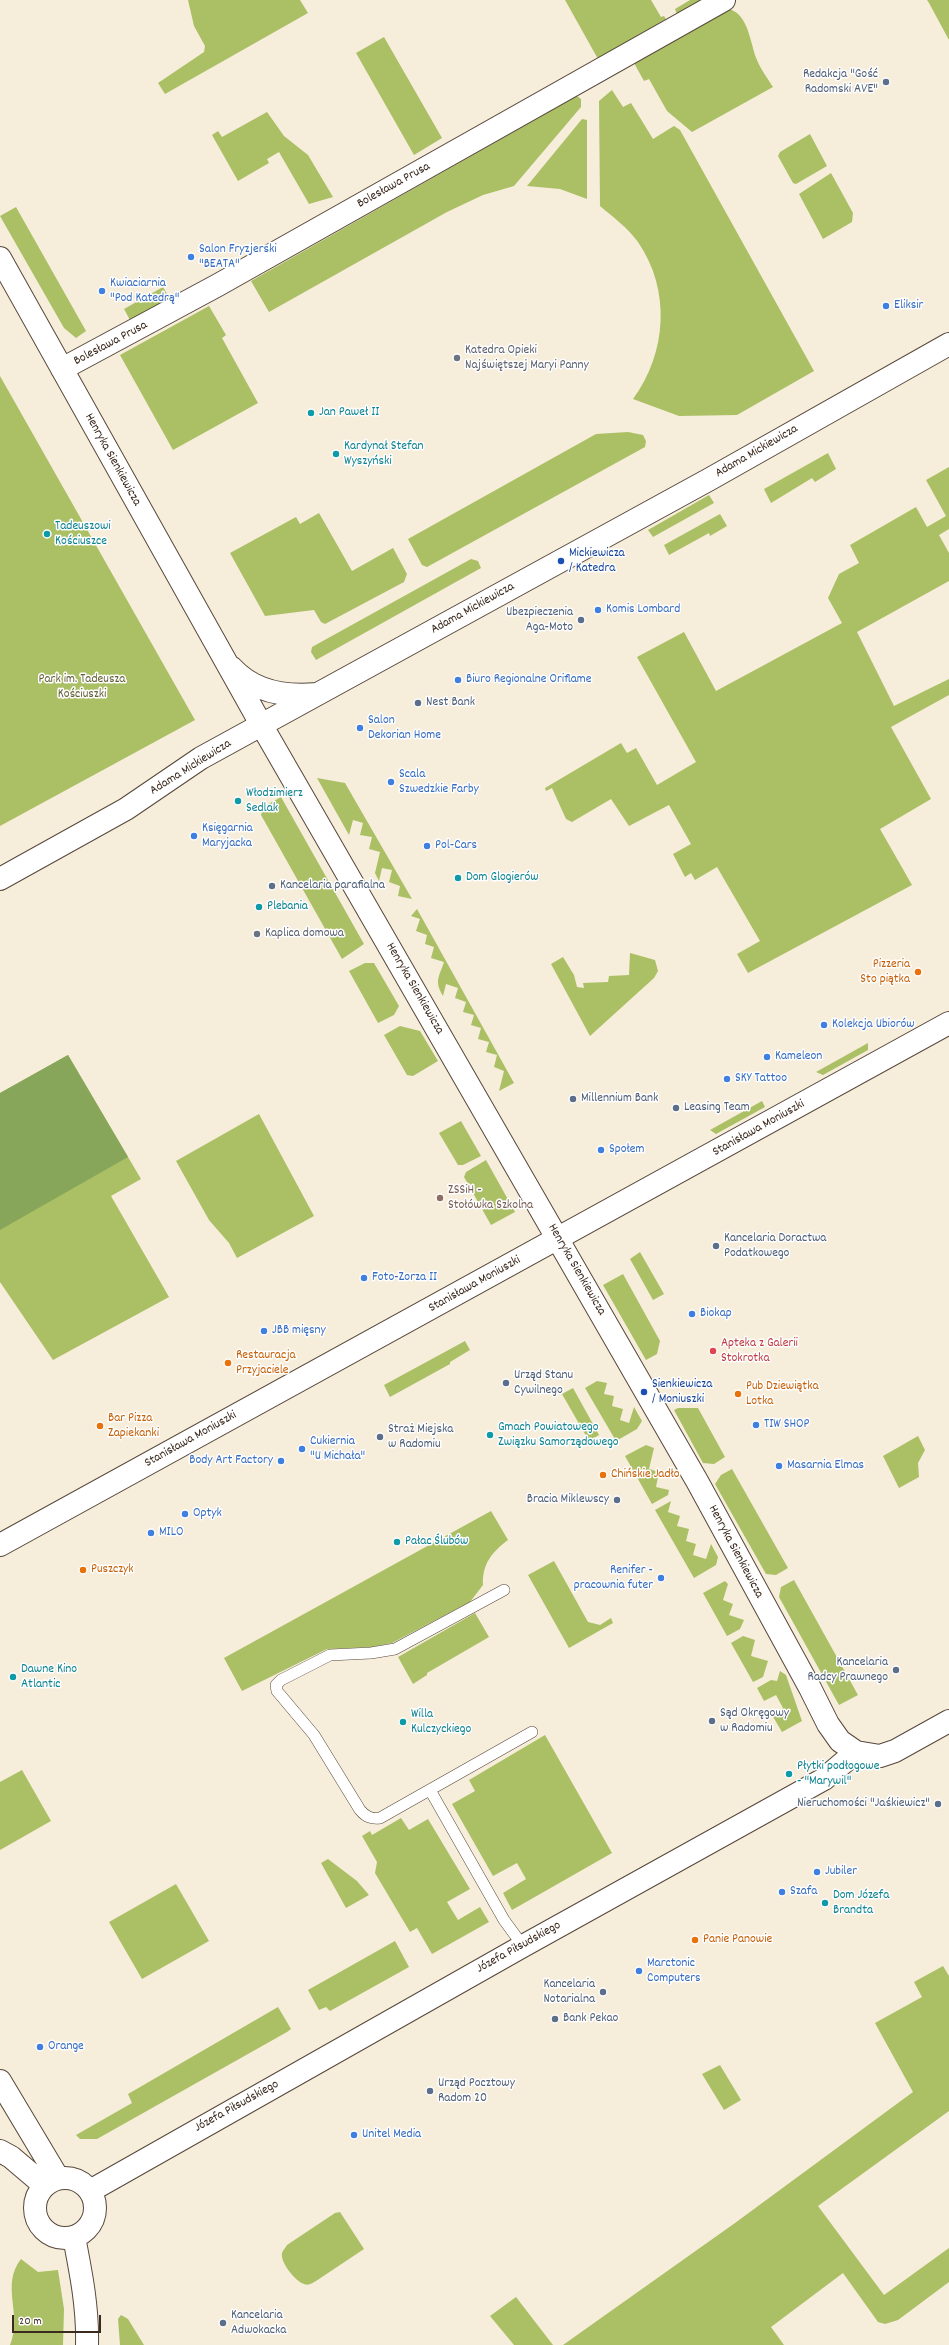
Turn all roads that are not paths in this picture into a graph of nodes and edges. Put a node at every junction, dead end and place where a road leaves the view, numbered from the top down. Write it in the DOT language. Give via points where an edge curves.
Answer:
graph roads {
  1 [pos="724,0"];
  2 [pos="0,258"];
  3 [pos="949,344"];
  4 [pos="62,369"];
  5 [pos="225,660"];
  6 [pos="320,694"];
  7 [pos="262,726"];
  8 [pos="0,879"];
  9 [pos="949,1024"];
  10 [pos="558,1238"];
  11 [pos="0,1545"];
  12 [pos="504,1590"];
  13 [pos="949,1721"];
  14 [pos="532,1732"];
  15 [pos="856,1752"];
  16 [pos="430,1790"];
  17 [pos="524,1946"];
  18 [pos="0,2081"];
  19 [pos="0,2150"];
  20 [pos="51,2182"];
  21 [pos="90,2191"];
  22 [pos="74,2237"];
  23 [pos="87,2345"];
  1 -- 4 [label="street, Bolesława Prusa" via="218,285"];
  2 -- 4 [label="street, Henryka Sienkiewicza"];
  3 -- 6 [label="street, Adama Mickiewicza"];
  4 -- 5 [label="street, Henryka Sienkiewicza"];
  5 -- 6 [label="street, Henryka Sienkiewicza" via="247,681 265,690 303,696"];
  5 -- 7 [label="street, Henryka Sienkiewicza"];
  6 -- 7 [label="street, Adama Mickiewicza"];
  7 -- 8 [label="street, Adama Mickiewicza" via="182,770 126,809"];
  7 -- 10 [label="street, Henryka Sienkiewicza"];
  9 -- 10 [label="street, Stanisława Moniuszki"];
  10 -- 11 [label="street, Stanisława Moniuszki"];
  10 -- 15 [label="street, Henryka Sienkiewicza" via="697,1482 828,1724 840,1741"];
  12 -- 16 [label="lane" via="395,1649 330,1655 276,1685 277,1691 304,1722 364,1815 380,1818"];
  13 -- 15 [label="street" via="895,1751 880,1756"];
  14 -- 16 [label="lane"];
  15 -- 17 [label="street, Józefa Piłsudskiego" via="824,1779"];
  16 -- 17 [label="lane" via="504,1920"];
  17 -- 21 [label="street, Józefa Piłsudskiego"];
  18 -- 20 [label="street"];
  19 -- 20 [label="street"];
  20 -- 21 [label="street" via="73,2178 84,2183"];
  20 -- 22 [label="street" via="38,2194 35,2214 41,2227 54,2236"];
  21 -- 22 [label="street" via="95,2202 93,2221 88,2229"];
  22 -- 23 [label="street" via="84,2283"];
}
